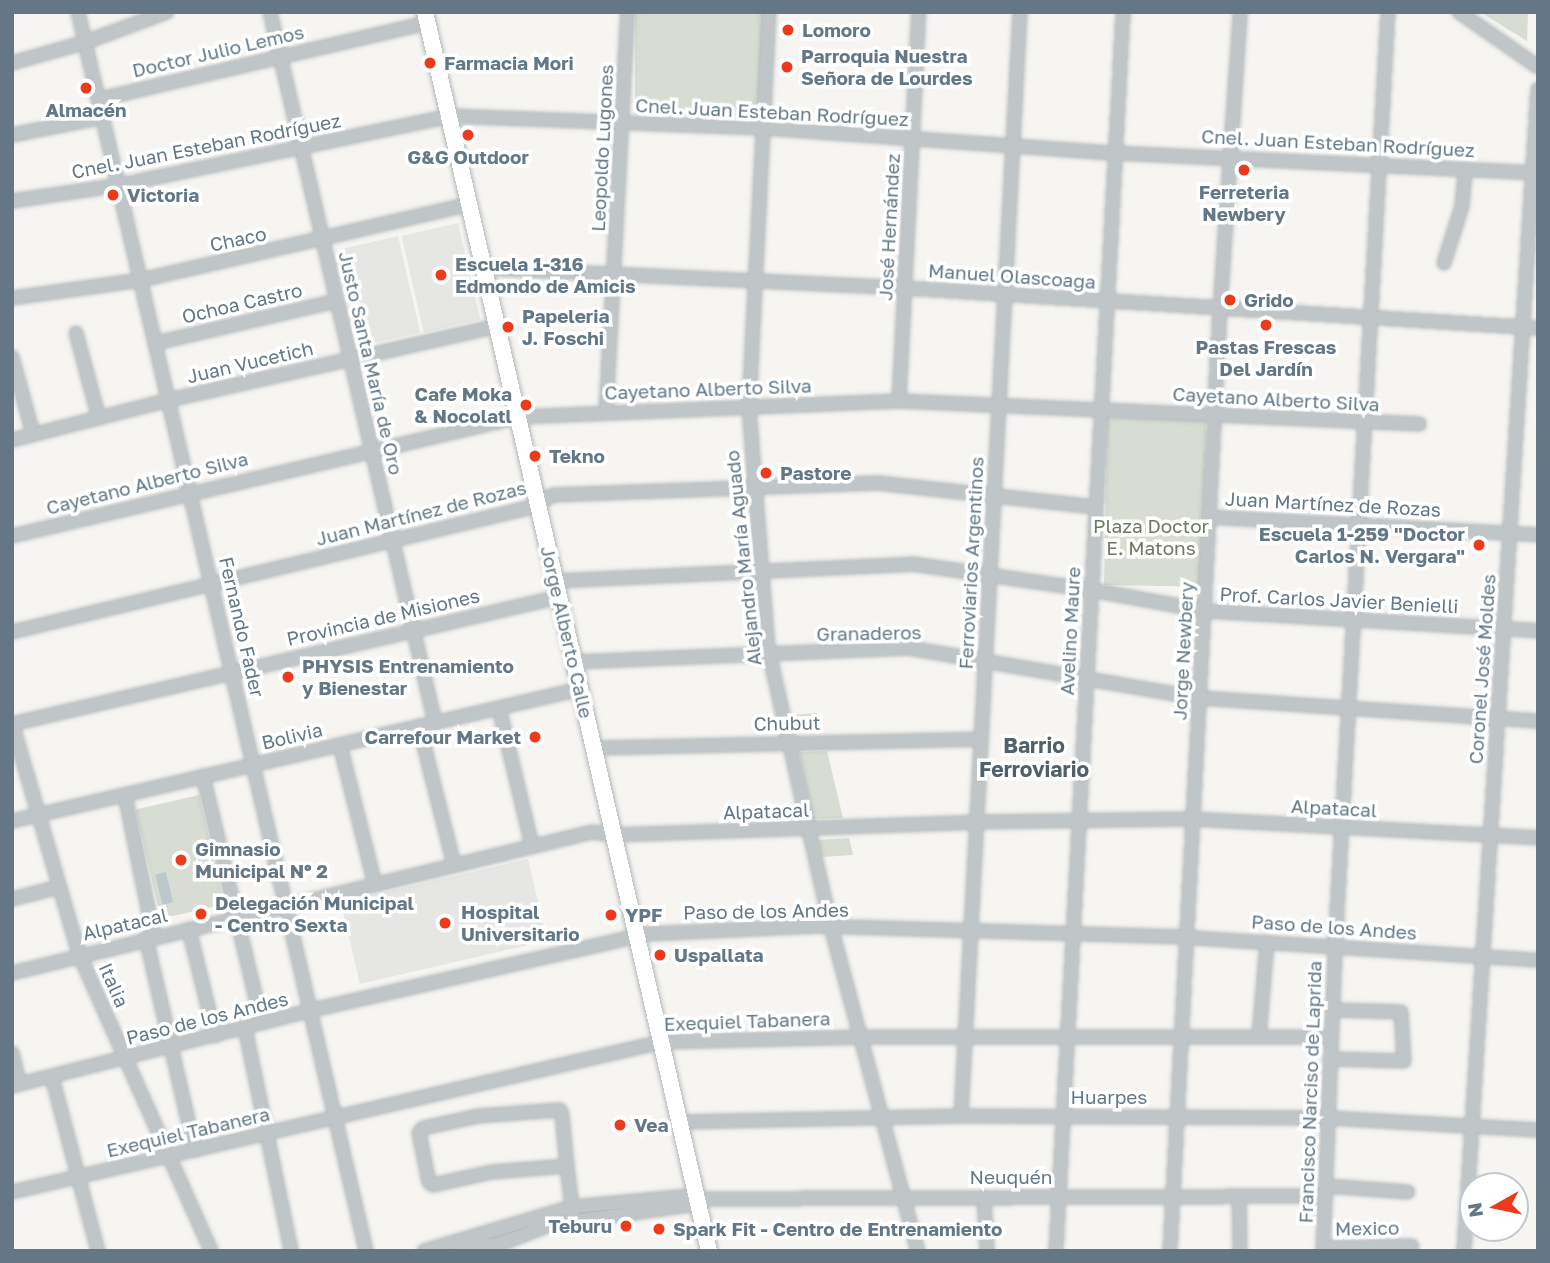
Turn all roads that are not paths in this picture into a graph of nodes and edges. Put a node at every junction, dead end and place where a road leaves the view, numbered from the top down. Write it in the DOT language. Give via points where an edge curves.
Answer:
graph roads {
  1 [pos="78,12"];
  2 [pos="167,12"];
  3 [pos="270,12"];
  4 [pos="628,12"];
  5 [pos="769,12"];
  6 [pos="919,12"];
  7 [pos="1020,12"];
  8 [pos="1123,12"];
  9 [pos="1240,12"];
  10 [pos="1388,12"];
  11 [pos="1459,12"];
  12 [pos="426,17"];
  13 [pos="86,42"];
  14 [pos="280,57"];
  15 [pos="12,63"];
  16 [pos="1538,67"];
  17 [pos="1538,89"];
  18 [pos="100,99"];
  19 [pos="449,116"];
  20 [pos="104,117"];
  21 [pos="622,123"];
  22 [pos="763,128"];
  23 [pos="12,135"];
  24 [pos="912,139"];
  25 [pos="1013,146"];
  26 [pos="302,148"];
  27 [pos="1115,153"];
  28 [pos="1229,157"];
  29 [pos="1380,164"];
  30 [pos="1465,169"];
  31 [pos="1535,173"];
  32 [pos="120,186"];
  33 [pos="12,201"];
  34 [pos="469,204"];
  35 [pos="323,240"];
  36 [pos="1444,263"];
  37 [pos="484,268"];
  38 [pos="614,275"];
  39 [pos="141,280"];
  40 [pos="753,281"];
  41 [pos="905,288"];
  42 [pos="1005,295"];
  43 [pos="12,298"];
  44 [pos="337,301"];
  45 [pos="1107,302"];
  46 [pos="1220,309"];
  47 [pos="1371,317"];
  48 [pos="497,326"];
  49 [pos="1522,327"];
  50 [pos="1538,328"];
  51 [pos="76,333"];
  52 [pos="156,343"];
  53 [pos="12,357"];
  54 [pos="351,359"];
  55 [pos="169,400"];
  56 [pos="899,401"];
  57 [pos="999,404"];
  58 [pos="748,407"];
  59 [pos="1101,409"];
  60 [pos="606,412"];
  61 [pos="1214,415"];
  62 [pos="518,417"];
  63 [pos="99,418"];
  64 [pos="1364,422"];
  65 [pos="1419,424"];
  66 [pos="33,435"];
  67 [pos="12,440"];
  68 [pos="372,450"];
  69 [pos="754,488"];
  70 [pos="191,492"];
  71 [pos="994,494"];
  72 [pos="538,505"];
  73 [pos="1096,507"];
  74 [pos="1209,517"];
  75 [pos="1359,524"];
  76 [pos="1510,533"];
  77 [pos="1538,535"];
  78 [pos="12,536"];
  79 [pos="392,540"];
  80 [pos="761,571"];
  81 [pos="990,575"];
  82 [pos="555,581"];
  83 [pos="212,584"];
  84 [pos="1092,590"];
  85 [pos="559,597"];
  86 [pos="1205,611"];
  87 [pos="1354,618"];
  88 [pos="1503,629"];
  89 [pos="414,630"];
  90 [pos="1538,631"];
  91 [pos="12,632"];
  92 [pos="770,655"];
  93 [pos="574,662"];
  94 [pos="985,662"];
  95 [pos="233,672"];
  96 [pos="1087,677"];
  97 [pos="580,689"];
  98 [pos="1199,698"];
  99 [pos="499,708"];
  100 [pos="1349,708"];
  101 [pos="1498,718"];
  102 [pos="1538,721"];
  103 [pos="435,723"];
  104 [pos="12,724"];
  105 [pos="419,726"];
  106 [pos="981,739"];
  107 [pos="789,742"];
  108 [pos="340,745"];
  109 [pos="594,748"];
  110 [pos="254,765"];
  111 [pos="203,776"];
  112 [pos="125,795"];
  113 [pos="37,815"];
  114 [pos="1191,819"];
  115 [pos="12,821"];
  116 [pos="977,822"];
  117 [pos="1079,823"];
  118 [pos="1342,828"];
  119 [pos="809,829"];
  120 [pos="613,835"];
  121 [pos="1490,836"];
  122 [pos="1538,838"];
  123 [pos="532,845"];
  124 [pos="454,864"];
  125 [pos="374,884"];
  126 [pos="59,887"];
  127 [pos="12,899"];
  128 [pos="286,905"];
  129 [pos="237,917"];
  130 [pos="831,927"];
  131 [pos="189,929"];
  132 [pos="971,931"];
  133 [pos="636,935"];
  134 [pos="1073,935"];
  135 [pos="1185,937"];
  136 [pos="150,938"];
  137 [pos="1267,942"];
  138 [pos="1336,945"];
  139 [pos="79,954"];
  140 [pos="1482,956"];
  141 [pos="1538,960"];
  142 [pos="12,973"];
  143 [pos="1333,1010"];
  144 [pos="310,1011"];
  145 [pos="262,1023"];
  146 [pos="245,1028"];
  147 [pos="215,1036"];
  148 [pos="860,1037"];
  149 [pos="965,1037"];
  150 [pos="1068,1037"];
  151 [pos="1180,1037"];
  152 [pos="1259,1037"];
  153 [pos="1331,1037"];
  154 [pos="661,1042"];
  155 [pos="171,1047"];
  156 [pos="12,1053"];
  157 [pos="126,1058"];
  158 [pos="1330,1059"];
  159 [pos="52,1077"];
  160 [pos="16,1085"];
  161 [pos="961,1116"];
  162 [pos="882,1117"];
  163 [pos="1064,1117"];
  164 [pos="1176,1117"];
  165 [pos="335,1118"];
  166 [pos="1328,1118"];
  167 [pos="679,1122"];
  168 [pos="1472,1126"];
  169 [pos="1538,1130"];
  170 [pos="265,1134"];
  171 [pos="195,1150"];
  172 [pos="169,1157"];
  173 [pos="567,1166"];
  174 [pos="79,1177"];
  175 [pos="1326,1191"];
  176 [pos="12,1192"];
  177 [pos="1408,1192"];
  178 [pos="903,1196"];
  179 [pos="1239,1196"];
  180 [pos="984,1197"];
  181 [pos="1060,1197"];
  182 [pos="1172,1197"];
  183 [pos="697,1199"];
  184 [pos="573,1213"];
  185 [pos="1412,1247"];
  186 [pos="1323,1249"];
  187 [pos="98,1251"];
  188 [pos="211,1251"];
  189 [pos="291,1251"];
  190 [pos="366,1251"];
  191 [pos="424,1251"];
  192 [pos="709,1251"];
  193 [pos="918,1251"];
  194 [pos="987,1251"];
  195 [pos="1056,1251"];
  196 [pos="1170,1251"];
  197 [pos="1240,1251"];
  198 [pos="1464,1251"];
  1 -- 13 [label="street, Fernando Fader"];
  2 -- 13 [label="street"];
  3 -- 14 [label="street, Justo Santa María de Oro"];
  4 -- 21 [label="street, Leopoldo Lugones"];
  5 -- 22 [label="street, Alejandro María Aguado"];
  6 -- 24 [label="street, José Hernández"];
  7 -- 25 [label="street, Ferroviarios Argentinos"];
  8 -- 27 [label="street, Avelino Maure"];
  9 -- 28 [label="street, Jorge Newbery"];
  10 -- 29 [label="street, Francisco Narciso de Laprida"];
  11 -- 16 [label="street"];
  12 -- 14 [label="street, Doctor Julio Lemos"];
  12 -- 19 [label="main road, Jorge Alberto Calle"];
  13 -- 15 [label="street"];
  13 -- 18 [label="street, Fernando Fader"];
  14 -- 18 [label="street, Doctor Julio Lemos"];
  14 -- 26 [label="street, Justo Santa María de Oro"];
  17 -- 31 [label="street, Coronel José Moldes"];
  18 -- 20 [label="street, Fernando Fader"];
  19 -- 21 [label="street, Cnel. Juan Esteban Rodríguez"];
  19 -- 26 [label="street, Cnel. Juan Esteban Rodríguez"];
  19 -- 34 [label="main road, Jorge Alberto Calle"];
  20 -- 23 [label="street"];
  20 -- 32 [label="street, Fernando Fader"];
  21 -- 22 [label="street, Cnel. Juan Esteban Rodríguez"];
  21 -- 38 [label="street, Leopoldo Lugones"];
  22 -- 24 [label="street, Cnel. Juan Esteban Rodríguez"];
  22 -- 40 [label="street, Alejandro María Aguado"];
  24 -- 25 [label="street, Cnel. Juan Esteban Rodríguez"];
  24 -- 41 [label="street, José Hernández"];
  25 -- 27 [label="street, Cnel. Juan Esteban Rodríguez"];
  25 -- 42 [label="street, Ferroviarios Argentinos"];
  26 -- 32 [label="street, Cnel. Juan Esteban Rodríguez"];
  26 -- 35 [label="street, Justo Santa María de Oro"];
  27 -- 28 [label="street, Cnel. Juan Esteban Rodríguez"];
  27 -- 45 [label="street, Avelino Maure"];
  28 -- 29 [label="street, Cnel. Juan Esteban Rodríguez"];
  28 -- 46 [label="street, Jorge Newbery"];
  29 -- 30 [label="street, Cnel. Juan Esteban Rodríguez"];
  29 -- 47 [label="street, Francisco Narciso de Laprida"];
  30 -- 31 [label="street, Cnel. Juan Esteban Rodríguez"];
  30 -- 36 [label="street" via="1462,206"];
  31 -- 49 [label="street, Coronel José Moldes"];
  32 -- 33 [label="street, Cnel. Juan Esteban Rodríguez"];
  32 -- 39 [label="street, Fernando Fader"];
  34 -- 35 [label="street, Chaco"];
  34 -- 37 [label="main road, Jorge Alberto Calle"];
  35 -- 39 [label="street, Chaco"];
  35 -- 44 [label="street, Justo Santa María de Oro"];
  37 -- 38 [label="street, Manuel Olascoaga"];
  37 -- 48 [label="main road, Jorge Alberto Calle"];
  38 -- 40 [label="street, Manuel Olascoaga"];
  38 -- 60 [label="street, Leopoldo Lugones"];
  39 -- 43 [label="street, Chaco"];
  39 -- 52 [label="street, Fernando Fader"];
  40 -- 41 [label="street, Manuel Olascoaga"];
  40 -- 58 [label="street, Alejandro María Aguado"];
  41 -- 42 [label="street, Manuel Olascoaga"];
  41 -- 56 [label="street, José Hernández"];
  42 -- 45 [label="street, Manuel Olascoaga"];
  42 -- 57 [label="street, Ferroviarios Argentinos"];
  44 -- 52 [label="street, Ochoa Castro"];
  44 -- 54 [label="street, Justo Santa María de Oro"];
  45 -- 46 [label="street, Manuel Olascoaga"];
  45 -- 59 [label="street, Avelino Maure"];
  46 -- 47 [label="street, Manuel Olascoaga"];
  46 -- 61 [label="street, Jorge Newbery"];
  47 -- 49 [label="street, Manuel Olascoaga"];
  47 -- 64 [label="street, Francisco Narciso de Laprida"];
  48 -- 54 [label="street, Juan Vucetich"];
  48 -- 62 [label="main road, Jorge Alberto Calle"];
  49 -- 50 [label="street, Manuel Olascoaga"];
  49 -- 76 [label="street, Coronel José Moldes"];
  51 -- 63 [label="street"];
  52 -- 55 [label="street, Fernando Fader"];
  53 -- 66 [label="street"];
  54 -- 55 [label="street, Juan Vucetich"];
  54 -- 68 [label="street, Justo Santa María de Oro"];
  55 -- 63 [label="street, Juan Vucetich"];
  55 -- 70 [label="street, Fernando Fader"];
  56 -- 57 [label="street, Cayetano Alberto Silva"];
  56 -- 58 [label="street, Cayetano Alberto Silva"];
  57 -- 59 [label="street, Cayetano Alberto Silva"];
  57 -- 71 [label="street, Ferroviarios Argentinos"];
  58 -- 60 [label="street, Cayetano Alberto Silva"];
  58 -- 69 [label="street, Alejandro María Aguado"];
  59 -- 61 [label="street, Cayetano Alberto Silva"];
  59 -- 73 [label="street, Avelino Maure"];
  60 -- 62 [label="street, Cayetano Alberto Silva"];
  61 -- 64 [label="street, Cayetano Alberto Silva"];
  61 -- 74 [label="street, Jorge Newbery"];
  62 -- 68 [label="street, Cayetano Alberto Silva"];
  62 -- 72 [label="main road, Jorge Alberto Calle"];
  63 -- 66 [label="street, Juan Vucetich"];
  64 -- 65 [label="street, Cayetano Alberto Silva"];
  64 -- 75 [label="street, Francisco Narciso de Laprida"];
  66 -- 67 [label="street, Juan Vucetich"];
  68 -- 70 [label="street, Cayetano Alberto Silva"];
  68 -- 79 [label="street, Justo Santa María de Oro"];
  69 -- 71 [label="street, Juan Martínez de Rozas" via="878,483"];
  69 -- 72 [label="street, Juan Martínez de Rozas" via="553,495"];
  69 -- 80 [label="street, Alejandro María Aguado"];
  70 -- 78 [label="street, Cayetano Alberto Silva"];
  70 -- 83 [label="street, Fernando Fader"];
  71 -- 73 [label="street, Juan Martínez de Rozas"];
  71 -- 81 [label="street, Ferroviarios Argentinos"];
  72 -- 79 [label="street, Juan Martínez de Rozas"];
  72 -- 82 [label="main road, Jorge Alberto Calle"];
  73 -- 84 [label="street, Avelino Maure"];
  74 -- 75 [label="street, Juan Martínez de Rozas"];
  74 -- 86 [label="street, Jorge Newbery"];
  75 -- 76 [label="street, Juan Martínez de Rozas"];
  75 -- 87 [label="street, Francisco Narciso de Laprida"];
  76 -- 77 [label="street, Juan Martínez de Rozas"];
  76 -- 88 [label="street, Coronel José Moldes"];
  79 -- 83 [label="street, Juan Martínez de Rozas"];
  79 -- 89 [label="street, Justo Santa María de Oro"];
  80 -- 81 [label="street, Prof. Carlos Javier Benielli" via="902,564"];
  80 -- 82 [label="street, Prof. Carlos Javier Benielli"];
  80 -- 92 [label="street, Alejandro María Aguado"];
  81 -- 84 [label="street, Prof. Carlos Javier Benielli"];
  81 -- 94 [label="street, Ferroviarios Argentinos"];
  82 -- 85 [label="main road, Jorge Alberto Calle"];
  83 -- 91 [label="street, Juan Martínez de Rozas"];
  83 -- 95 [label="street, Fernando Fader"];
  84 -- 86 [label="street, Prof. Carlos Javier Benielli"];
  84 -- 96 [label="street, Avelino Maure"];
  85 -- 89 [label="street, Provincia de Misiones"];
  85 -- 93 [label="main road, Jorge Alberto Calle"];
  86 -- 87 [label="street, Prof. Carlos Javier Benielli"];
  86 -- 98 [label="street, Jorge Newbery"];
  87 -- 88 [label="street, Prof. Carlos Javier Benielli"];
  87 -- 100 [label="street, Francisco Narciso de Laprida"];
  88 -- 90 [label="street, Prof. Carlos Javier Benielli"];
  88 -- 101 [label="street, Coronel José Moldes"];
  89 -- 95 [label="street, Provincia de Misiones"];
  89 -- 103 [label="street, Justo Santa María de Oro"];
  92 -- 93 [label="street, Granaderos"];
  92 -- 94 [label="street, Granaderos" via="909,648"];
  92 -- 107 [label="street, Alejandro María Aguado"];
  93 -- 97 [label="main road, Jorge Alberto Calle"];
  94 -- 96 [label="street, Granaderos"];
  94 -- 106 [label="street, Ferroviarios Argentinos"];
  95 -- 104 [label="street, Provincia de Misiones"];
  95 -- 110 [label="street, Fernando Fader"];
  96 -- 98 [label="street, Granaderos"];
  96 -- 117 [label="street, Avelino Maure"];
  97 -- 99 [label="street, Bolivia"];
  97 -- 109 [label="main road, Jorge Alberto Calle"];
  98 -- 100 [label="street, Granaderos"];
  98 -- 114 [label="street, Jorge Newbery"];
  99 -- 103 [label="street, Bolivia"];
  99 -- 123 [label="street"];
  100 -- 101 [label="street, Granaderos"];
  100 -- 118 [label="street, Francisco Narciso de Laprida"];
  101 -- 102 [label="street, Granaderos"];
  101 -- 121 [label="street, Coronel José Moldes"];
  103 -- 105 [label="street, Bolivia"];
  104 -- 113 [label="street, Italia"];
  105 -- 108 [label="street, Bolivia"];
  105 -- 124 [label="street"];
  106 -- 107 [label="street, Chubut"];
  106 -- 116 [label="street, Ferroviarios Argentinos"];
  107 -- 109 [label="street, Chubut"];
  107 -- 119 [label="street, Alejandro María Aguado"];
  108 -- 110 [label="street, Bolivia"];
  108 -- 125 [label="street"];
  109 -- 120 [label="main road, Jorge Alberto Calle"];
  110 -- 111 [label="street, Bolivia"];
  110 -- 128 [label="street, Fernando Fader"];
  111 -- 112 [label="street, Bolivia"];
  111 -- 129 [label="street"];
  112 -- 113 [label="street, Bolivia"];
  112 -- 136 [label="street"];
  113 -- 115 [label="street, Bolivia"];
  113 -- 126 [label="street, Italia"];
  114 -- 117 [label="street, Alpatacal"];
  114 -- 118 [label="street, Alpatacal"];
  114 -- 135 [label="street, Jorge Newbery"];
  116 -- 117 [label="street, Alpatacal"];
  116 -- 119 [label="street, Alpatacal"];
  116 -- 132 [label="street, Ferroviarios Argentinos"];
  117 -- 134 [label="street, Avelino Maure"];
  118 -- 121 [label="street, Alpatacal"];
  118 -- 138 [label="street, Francisco Narciso de Laprida"];
  119 -- 120 [label="street, Alpatacal"];
  119 -- 130 [label="street, Alejandro María Aguado"];
  120 -- 123 [label="street, Alpatacal" via="592,832"];
  120 -- 133 [label="main road, Jorge Alberto Calle"];
  121 -- 122 [label="street, Alpatacal"];
  121 -- 140 [label="street, Coronel José Moldes"];
  123 -- 124 [label="street, Alpatacal"];
  124 -- 125 [label="street, Alpatacal"];
  125 -- 128 [label="street, Alpatacal"];
  126 -- 127 [label="street"];
  126 -- 139 [label="street, Italia"];
  128 -- 129 [label="street, Alpatacal"];
  128 -- 144 [label="street, Fernando Fader"];
  129 -- 131 [label="street, Alpatacal"];
  129 -- 145 [label="street"];
  130 -- 132 [label="street, Paso de los Andes"];
  130 -- 133 [label="street, Paso de los Andes"];
  130 -- 148 [label="street, Alejandro María Aguado"];
  131 -- 136 [label="street, Alpatacal"];
  131 -- 147 [label="street"];
  132 -- 134 [label="street, Paso de los Andes"];
  132 -- 149 [label="street, Ferroviarios Argentinos"];
  133 -- 144 [label="street, Paso de los Andes"];
  133 -- 154 [label="main road, Jorge Alberto Calle"];
  134 -- 135 [label="street, Paso de los Andes"];
  134 -- 150 [label="street, Avelino Maure"];
  135 -- 137 [label="street, Paso de los Andes"];
  135 -- 151 [label="street, Jorge Newbery"];
  136 -- 139 [label="street, Alpatacal"];
  136 -- 155 [label="street"];
  137 -- 138 [label="street, Paso de los Andes"];
  137 -- 152 [label="street"];
  138 -- 140 [label="street, Paso de los Andes"];
  138 -- 143 [label="street, Francisco Narciso de Laprida"];
  139 -- 142 [label="street, Alpatacal"];
  139 -- 157 [label="street, Italia"];
  140 -- 141 [label="street, Paso de los Andes"];
  140 -- 168 [label="street, Coronel José Moldes"];
  143 -- 153 [label="street, Francisco Narciso de Laprida"];
  143 -- 158 [label="street" via="1401,1012 1404,1061"];
  144 -- 145 [label="street, Paso de los Andes"];
  144 -- 165 [label="street, Fernando Fader"];
  145 -- 146 [label="street, Paso de los Andes"];
  146 -- 147 [label="street, Paso de los Andes"];
  146 -- 170 [label="street"];
  147 -- 155 [label="street, Paso de los Andes"];
  148 -- 149 [label="street, Exequiel Tabanera"];
  148 -- 154 [label="street, Exequiel Tabanera"];
  148 -- 162 [label="street, Alejandro María Aguado"];
  149 -- 150 [label="street, Exequiel Tabanera"];
  149 -- 161 [label="street, Ferroviarios Argentinos"];
  150 -- 151 [label="street, Exequiel Tabanera"];
  150 -- 163 [label="street, Avelino Maure"];
  151 -- 152 [label="street, Exequiel Tabanera"];
  151 -- 164 [label="street, Jorge Newbery"];
  152 -- 153 [label="street, Exequiel Tabanera"];
  153 -- 158 [label="street, Francisco Narciso de Laprida"];
  154 -- 165 [label="street, Exequiel Tabanera"];
  154 -- 167 [label="main road, Jorge Alberto Calle"];
  155 -- 157 [label="street, Paso de los Andes"];
  155 -- 171 [label="street"];
  156 -- 160 [label="street"];
  157 -- 159 [label="street, Paso de los Andes"];
  157 -- 172 [label="street, Italia"];
  158 -- 166 [label="street, Francisco Narciso de Laprida"];
  159 -- 160 [label="street, Paso de los Andes"];
  159 -- 174 [label="street"];
  161 -- 162 [label="street, Huarpes"];
  161 -- 163 [label="street, Huarpes"];
  162 -- 167 [label="street, Huarpes"];
  162 -- 178 [label="street, Alejandro María Aguado"];
  163 -- 164 [label="street, Huarpes"];
  163 -- 181 [label="street, Avelino Maure"];
  164 -- 166 [label="street, Huarpes"];
  164 -- 182 [label="street, Jorge Newbery"];
  165 -- 170 [label="street, Exequiel Tabanera"];
  165 -- 190 [label="street, Fernando Fader"];
  166 -- 168 [label="street, Huarpes"];
  166 -- 175 [label="street, Francisco Narciso de Laprida"];
  167 -- 183 [label="main road, Jorge Alberto Calle"];
  168 -- 169 [label="street, Huarpes"];
  168 -- 198 [label="street, Coronel José Moldes"];
  170 -- 171 [label="street, Exequiel Tabanera"];
  170 -- 189 [label="street"];
  171 -- 172 [label="street, Exequiel Tabanera"];
  172 -- 174 [label="street, Exequiel Tabanera"];
  172 -- 188 [label="street, Italia"];
  173 -- 173 [label="street" via="562,1115 555,1108 478,1116 423,1128 419,1133 433,1185 492,1172"];
  173 -- 184 [label="street"];
  174 -- 176 [label="street, Exequiel Tabanera"];
  174 -- 187 [label="street"];
  175 -- 177 [label="street, Neuquén"];
  175 -- 179 [label="street, Neuquén"];
  175 -- 186 [label="street, Francisco Narciso de Laprida"];
  178 -- 180 [label="street, Neuquén"];
  178 -- 183 [label="street, Neuquén"];
  178 -- 193 [label="street, Alejandro María Aguado"];
  179 -- 182 [label="street, Neuquén"];
  179 -- 197 [label="street"];
  180 -- 181 [label="street, Neuquén"];
  180 -- 194 [label="street"];
  181 -- 182 [label="street, Neuquén"];
  181 -- 195 [label="street, Avelino Maure"];
  182 -- 196 [label="street, Jorge Newbery"];
  183 -- 184 [label="street, Neuquén" via="688,1196"];
  183 -- 192 [label="main road, Jorge Alberto Calle"];
  184 -- 191 [label="street, Neuquén"];
  185 -- 186 [label="street, Mexico"];
}
